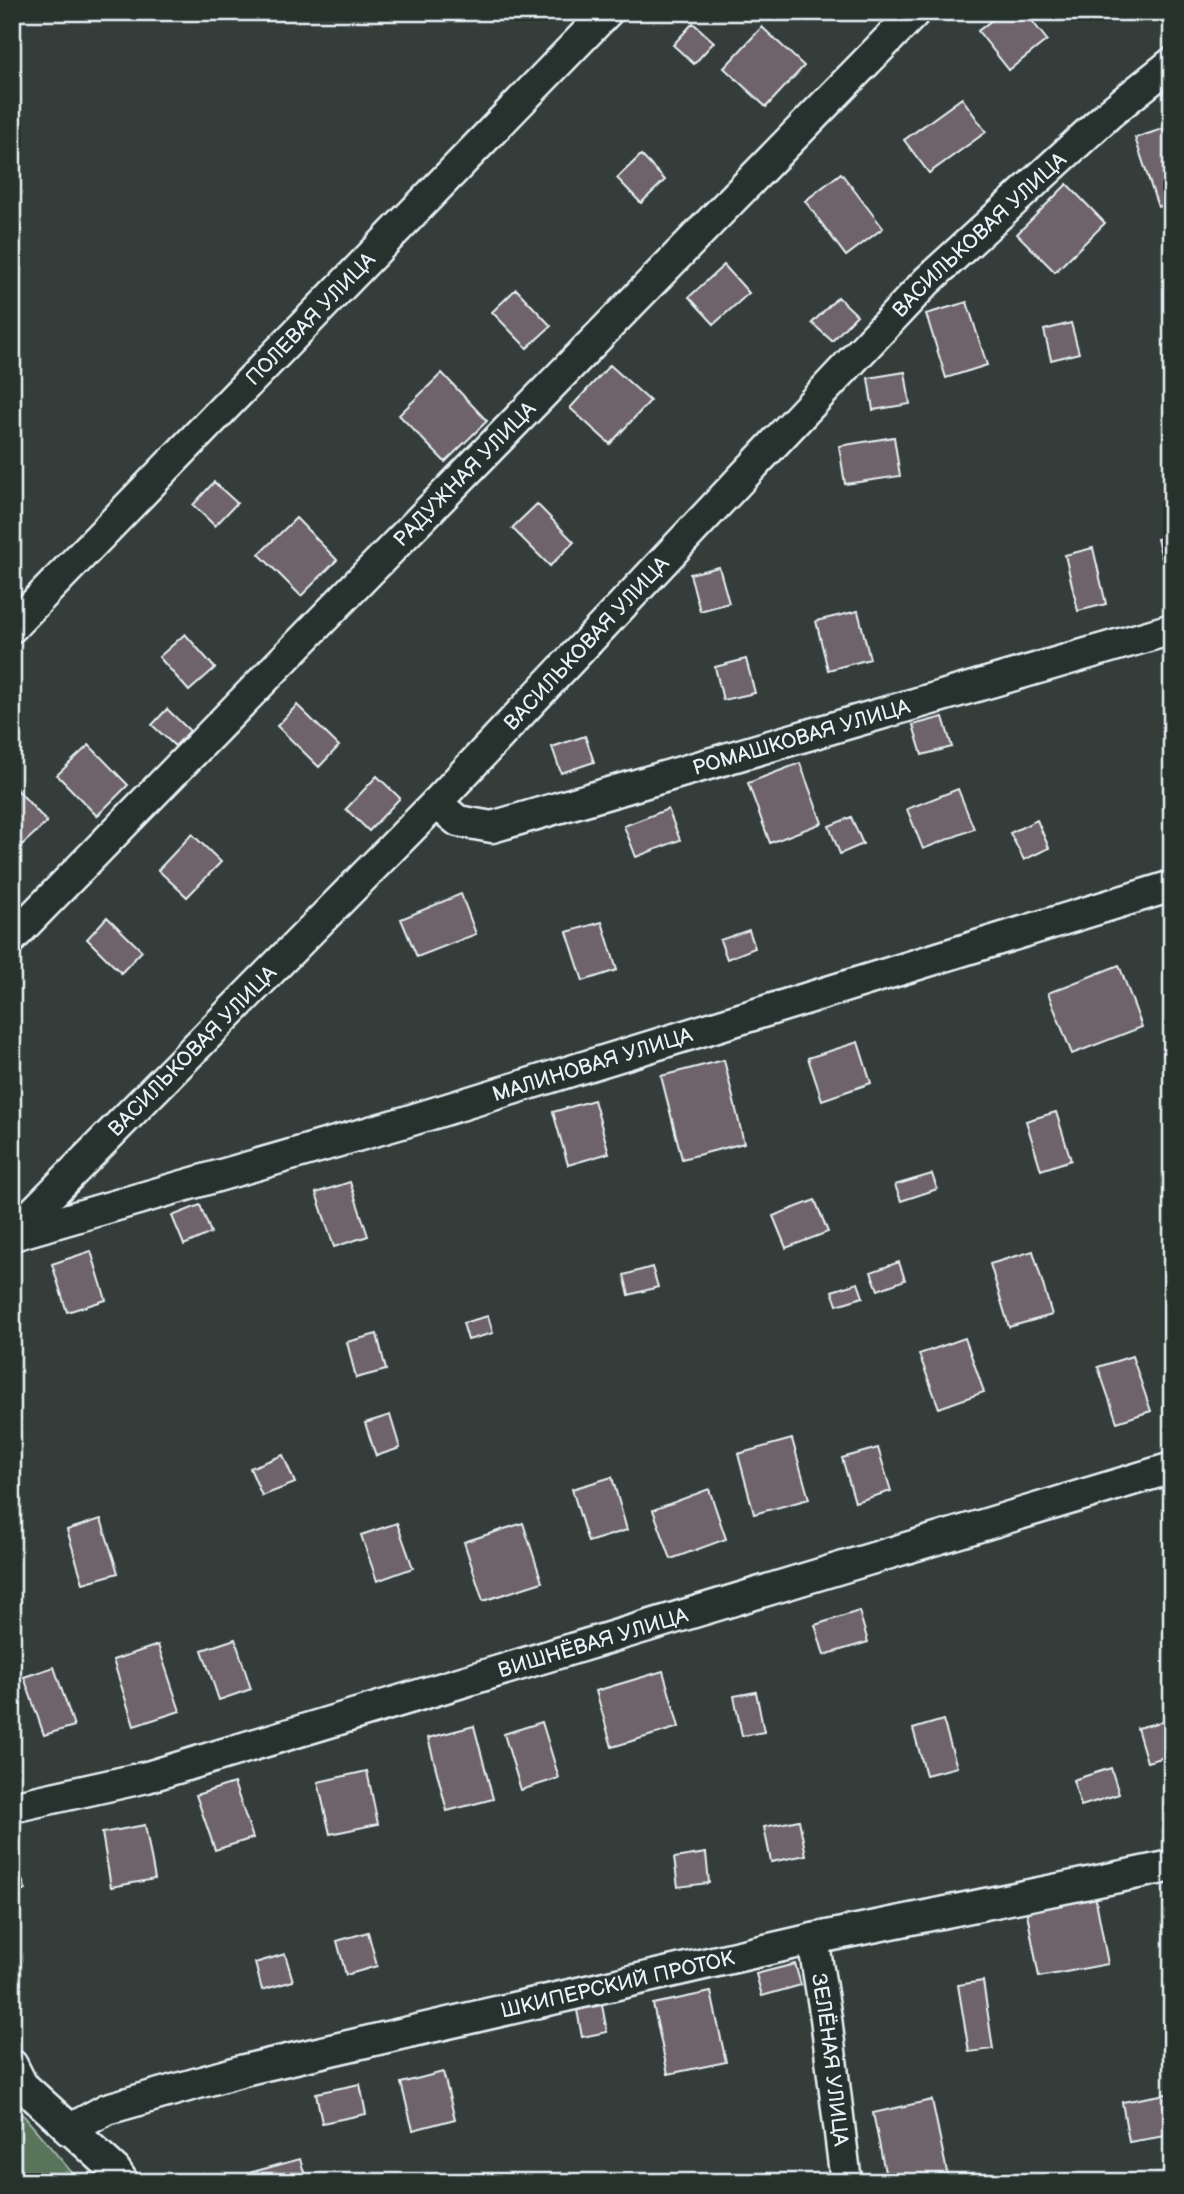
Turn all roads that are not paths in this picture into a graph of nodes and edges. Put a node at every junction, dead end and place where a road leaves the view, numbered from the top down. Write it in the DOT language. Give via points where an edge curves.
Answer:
graph roads {
  1 [pos="607,12"];
  2 [pos="915,12"];
  3 [pos="1172,63"];
  4 [pos="12,627"];
  5 [pos="1172,629"];
  6 [pos="436,803"];
  7 [pos="1172,886"];
  8 [pos="12,938"];
  9 [pos="12,1235"];
  10 [pos="1172,1468"];
  11 [pos="12,1807"];
  12 [pos="1172,1866"];
  13 [pos="813,1939"];
  14 [pos="12,2066"];
  15 [pos="69,2130"];
  16 [pos="123,2182"];
  17 [pos="846,2182"];
  1 -- 4 [label="street, ПОЛЕВАЯ УЛИЦА"];
  2 -- 8 [label="street, РАДУЖНАЯ УЛИЦА"];
  3 -- 6 [label="street, ВАСИЛЬКОВАЯ УЛИЦА" via="1111,112 927,281"];
  5 -- 6 [label="street, РОМАШКОВАЯ УЛИЦА" via="492,827 458,821"];
  6 -- 9 [label="street, ВАСИЛЬКОВАЯ УЛИЦА"];
  7 -- 9 [label="street, МАЛИНОВАЯ УЛИЦА" via="405,1122"];
  10 -- 11 [label="street, ВИШНЁВАЯ УЛИЦА" via="147,1777"];
  12 -- 13 [label="street, ШКИПЕРСКИЙ ПРОТОК"];
  13 -- 15 [label="street, ШКИПЕРСКИЙ ПРОТОК" via="244,2070 107,2109"];
  13 -- 17 [label="street, ЗЕЛЁНАЯ УЛИЦА"];
  14 -- 15 [label="street" via="22,2085"];
  15 -- 16 [label="street"];
}
